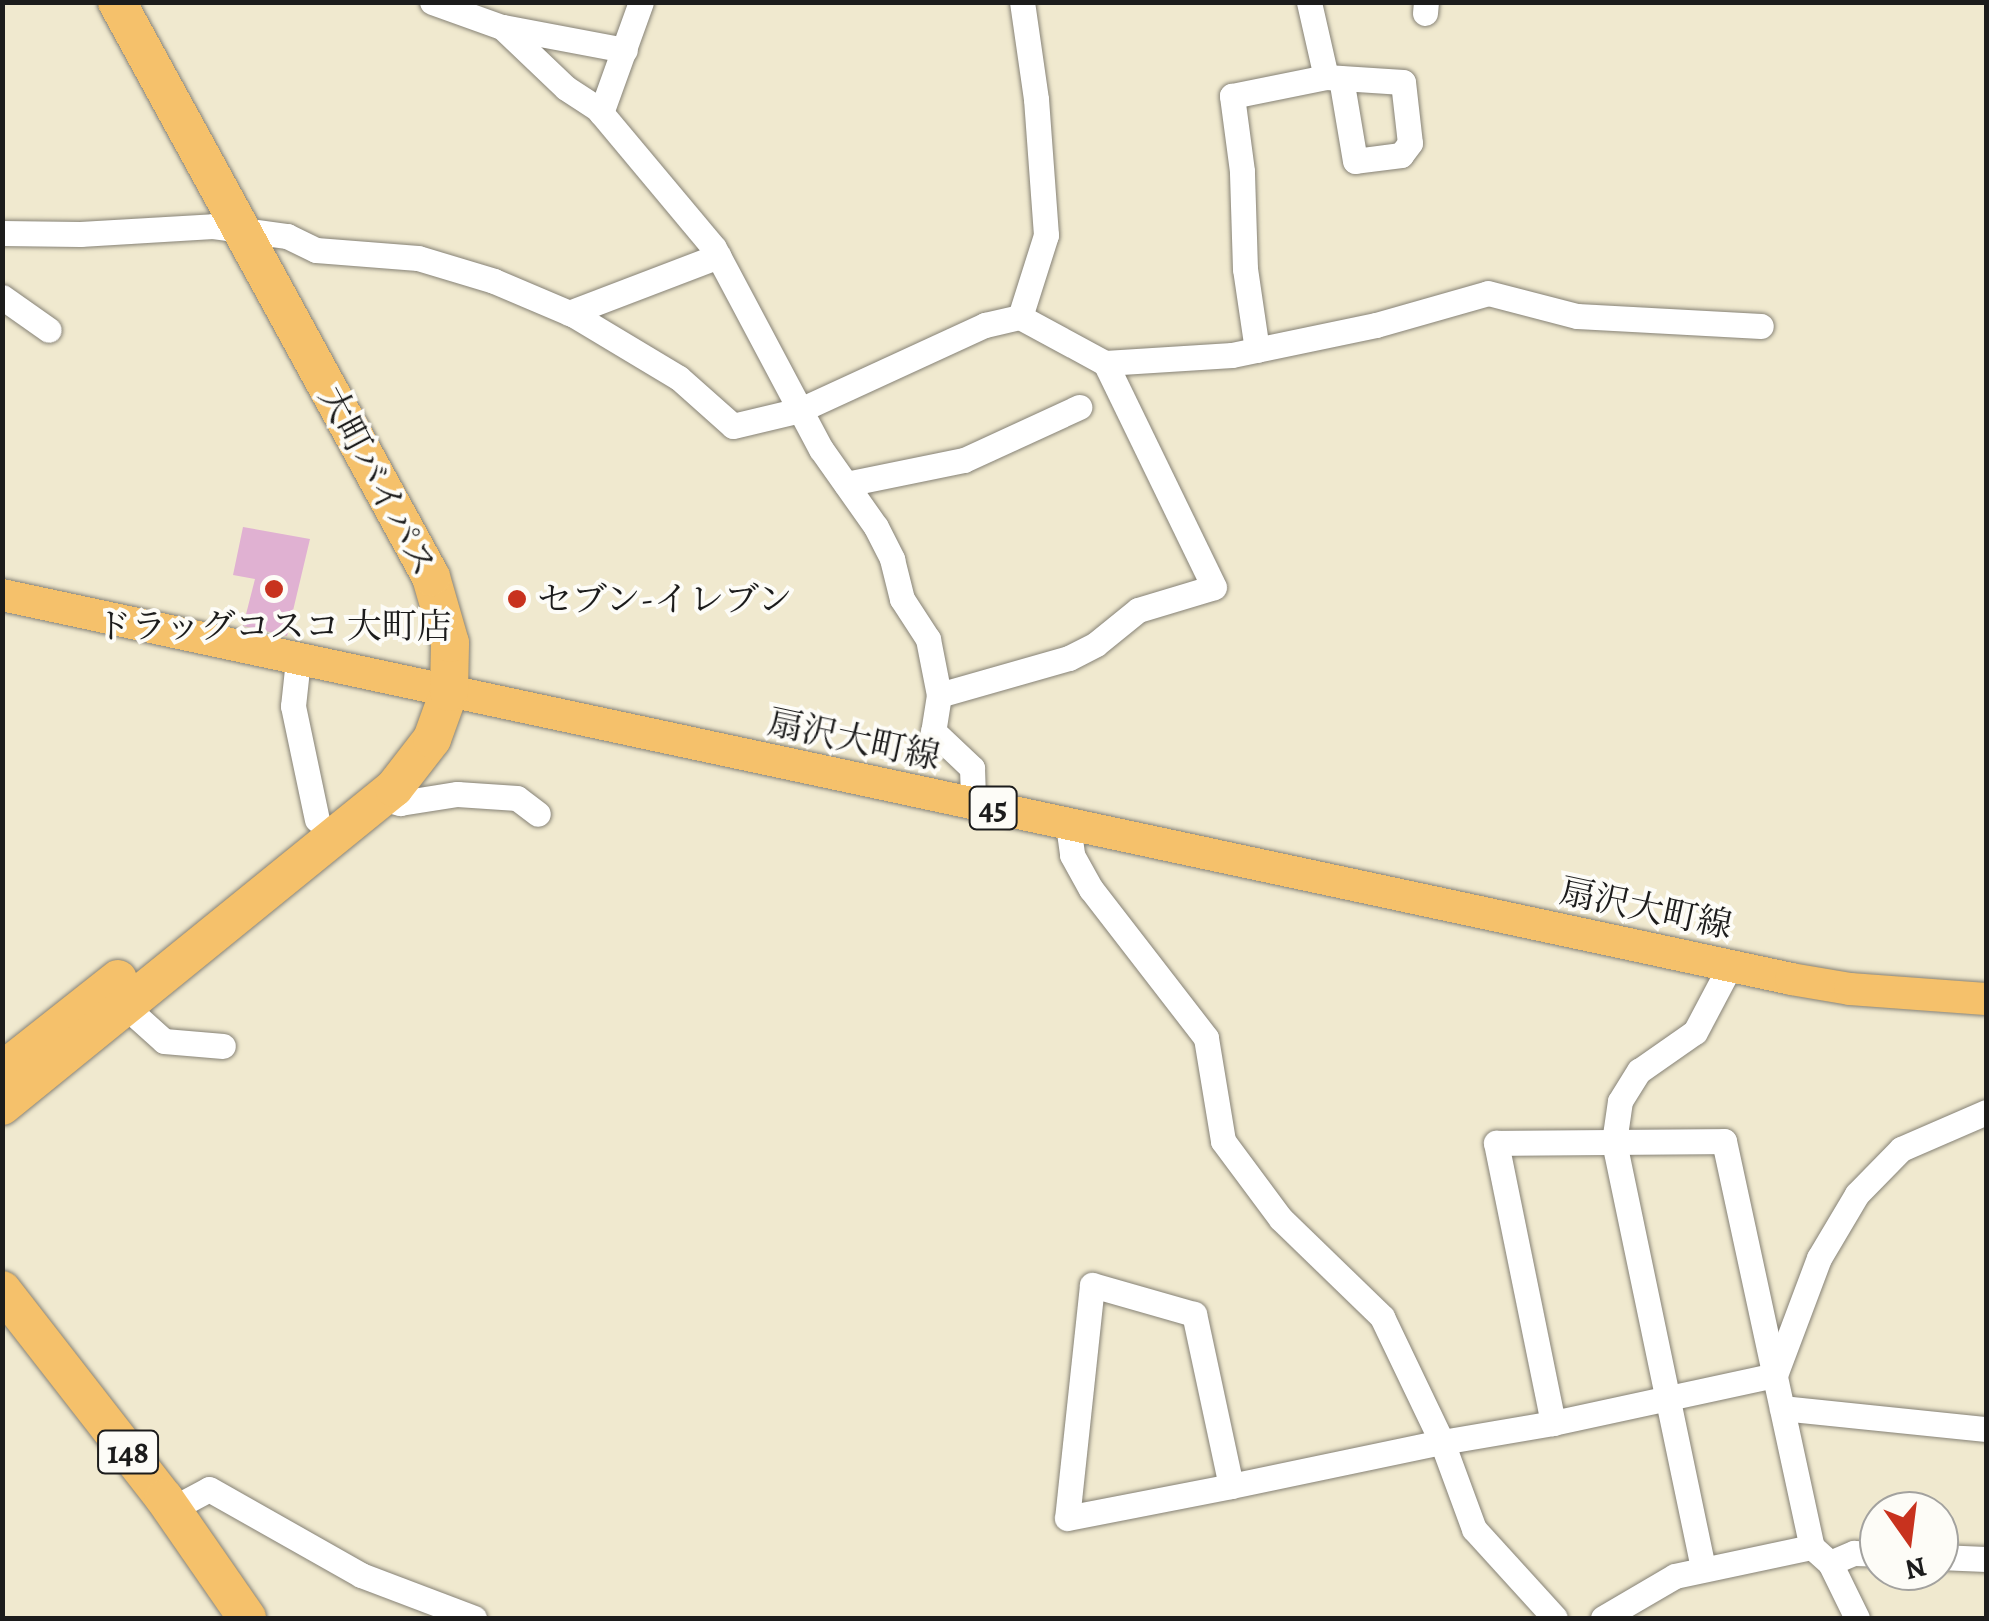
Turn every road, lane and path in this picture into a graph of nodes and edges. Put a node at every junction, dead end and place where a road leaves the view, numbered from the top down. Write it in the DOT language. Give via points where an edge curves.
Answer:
graph roads {
  1 [pos="88,2"];
  2 [pos="117,2"];
  3 [pos="432,2"];
  4 [pos="641,2"];
  5 [pos="1022,2"];
  6 [pos="1308,2"];
  7 [pos="502,27"];
  8 [pos="625,50"];
  9 [pos="602,113"];
  10 [pos="227,228"];
  11 [pos="2,233"];
  12 [pos="718,256"];
  13 [pos="2,296"];
  14 [pos="569,313"];
  15 [pos="1020,317"];
  16 [pos="1761,326"];
  17 [pos="49,330"];
  18 [pos="1258,350"];
  19 [pos="1105,363"];
  20 [pos="1078,407"];
  21 [pos="800,410"];
  22 [pos="846,484"];
  23 [pos="2,595"];
  24 [pos="298,660"];
  25 [pos="437,690"];
  26 [pos="939,695"];
  27 [pos="382,798"];
  28 [pos="973,805"];
  29 [pos="538,814"];
  30 [pos="316,820"];
  31 [pos="1068,825"];
  32 [pos="1730,966"];
  33 [pos="1986,999"];
  34 [pos="126,1006"];
  35 [pos="223,1046"];
  36 [pos="2,1072"];
  37 [pos="2,1106"];
  38 [pos="1986,1112"];
  39 [pos="1614,1142"];
  40 [pos="2,1290"];
  41 [pos="1775,1375"];
  42 [pos="1669,1398"];
  43 [pos="1782,1408"];
  44 [pos="1553,1423"];
  45 [pos="1986,1429"];
  46 [pos="1442,1442"];
  47 [pos="1231,1486"];
  48 [pos="170,1510"];
  49 [pos="1859,1553"];
  50 [pos="1821,1555"];
  51 [pos="1959,1558"];
  52 [pos="1986,1559"];
  53 [pos="1703,1568"];
  54 [pos="247,1618"];
  55 [pos="474,1618"];
  56 [pos="1555,1618"];
  57 [pos="1603,1618"];
  58 [pos="1857,1618"];
  1 -- 10 [label="highway, 大町バイパス"];
  2 -- 10 [label="highway, 大町バイパス"];
  3 -- 7 [label="street"];
  4 -- 8 [label="street"];
  5 -- 15 [label="street" via="1046,235"];
  6 -- 18 [label="street" via="1334,77 1232,96 1244,269"];
  7 -- 8 [label="street"];
  7 -- 9 [label="street"];
  8 -- 9 [label="street"];
  9 -- 12 [label="street"];
  10 -- 11 [label="street"];
  10 -- 14 [label="street" via="288,236 316,250 418,258"];
  10 -- 25 [label="highway, 大町バイパス" via="431,577 450,643"];
  12 -- 14 [label="street"];
  12 -- 21 [label="street"];
  13 -- 17 [label="street"];
  14 -- 21 [label="street" via="678,378 733,426"];
  15 -- 19 [label="street"];
  15 -- 21 [label="street" via="985,325"];
  16 -- 18 [label="street" via="1577,316 1488,293 1376,326"];
  18 -- 19 [label="street"];
  19 -- 26 [label="street" via="1214,587 1138,610 1069,658"];
  20 -- 22 [label="street" via="964,460"];
  21 -- 22 [label="street"];
  22 -- 26 [label="street" via="876,527 902,598 928,639"];
  23 -- 24 [label="main road, 扇沢大町線 / 45"];
  24 -- 25 [label="main road, 扇沢大町線 / 45"];
  24 -- 30 [label="street" via="293,706"];
  25 -- 27 [label="highway, 大町バイパス" via="432,739"];
  25 -- 28 [label="main road, 扇沢大町線 / 45"];
  25 -- 30 [label="highway, 大町バイパス" via="391,755"];
  26 -- 28 [label="street" via="933,731 972,768"];
  27 -- 29 [label="street" via="517,798"];
  27 -- 34 [label="highway, 大町バイパス"];
  28 -- 31 [label="main road, 扇沢大町線 / 45"];
  30 -- 36 [label="highway, 大町バイパス"];
  31 -- 32 [label="main road, 扇沢大町線 / 45"];
  31 -- 46 [label="street" via="1072,856 1092,888 1206,1038 1223,1141 1281,1220 1382,1317"];
  32 -- 33 [label="main road, 扇沢大町線 / 45" via="1850,989"];
  32 -- 39 [label="street" via="1696,1032 1639,1070 1620,1100"];
  34 -- 35 [label="street" via="164,1040"];
  34 -- 37 [label="highway, 大町バイパス"];
  38 -- 41 [label="street" via="1901,1149 1857,1194 1819,1258"];
  39 -- 41 [label="street" via="1724,1141"];
  39 -- 42 [label="street"];
  39 -- 44 [label="street" via="1496,1143"];
  40 -- 48 [label="highway, 148"];
  41 -- 42 [label="street"];
  41 -- 43 [label="street"];
  42 -- 44 [label="street"];
  42 -- 53 [label="street"];
  43 -- 45 [label="street"];
  43 -- 50 [label="street"];
  44 -- 46 [label="street"];
  46 -- 47 [label="street"];
  46 -- 56 [label="street" via="1474,1529"];
  47 -- 47 [label="street" via="1067,1518 1092,1285 1194,1314"];
  48 -- 54 [label="highway, 148"];
  48 -- 55 [label="street" via="209,1489 361,1575"];
  49 -- 50 [label="street"];
  50 -- 53 [label="street"];
  50 -- 58 [label="street"];
  51 -- 52 [label="street"];
  53 -- 57 [label="street" via="1675,1576"];
}
